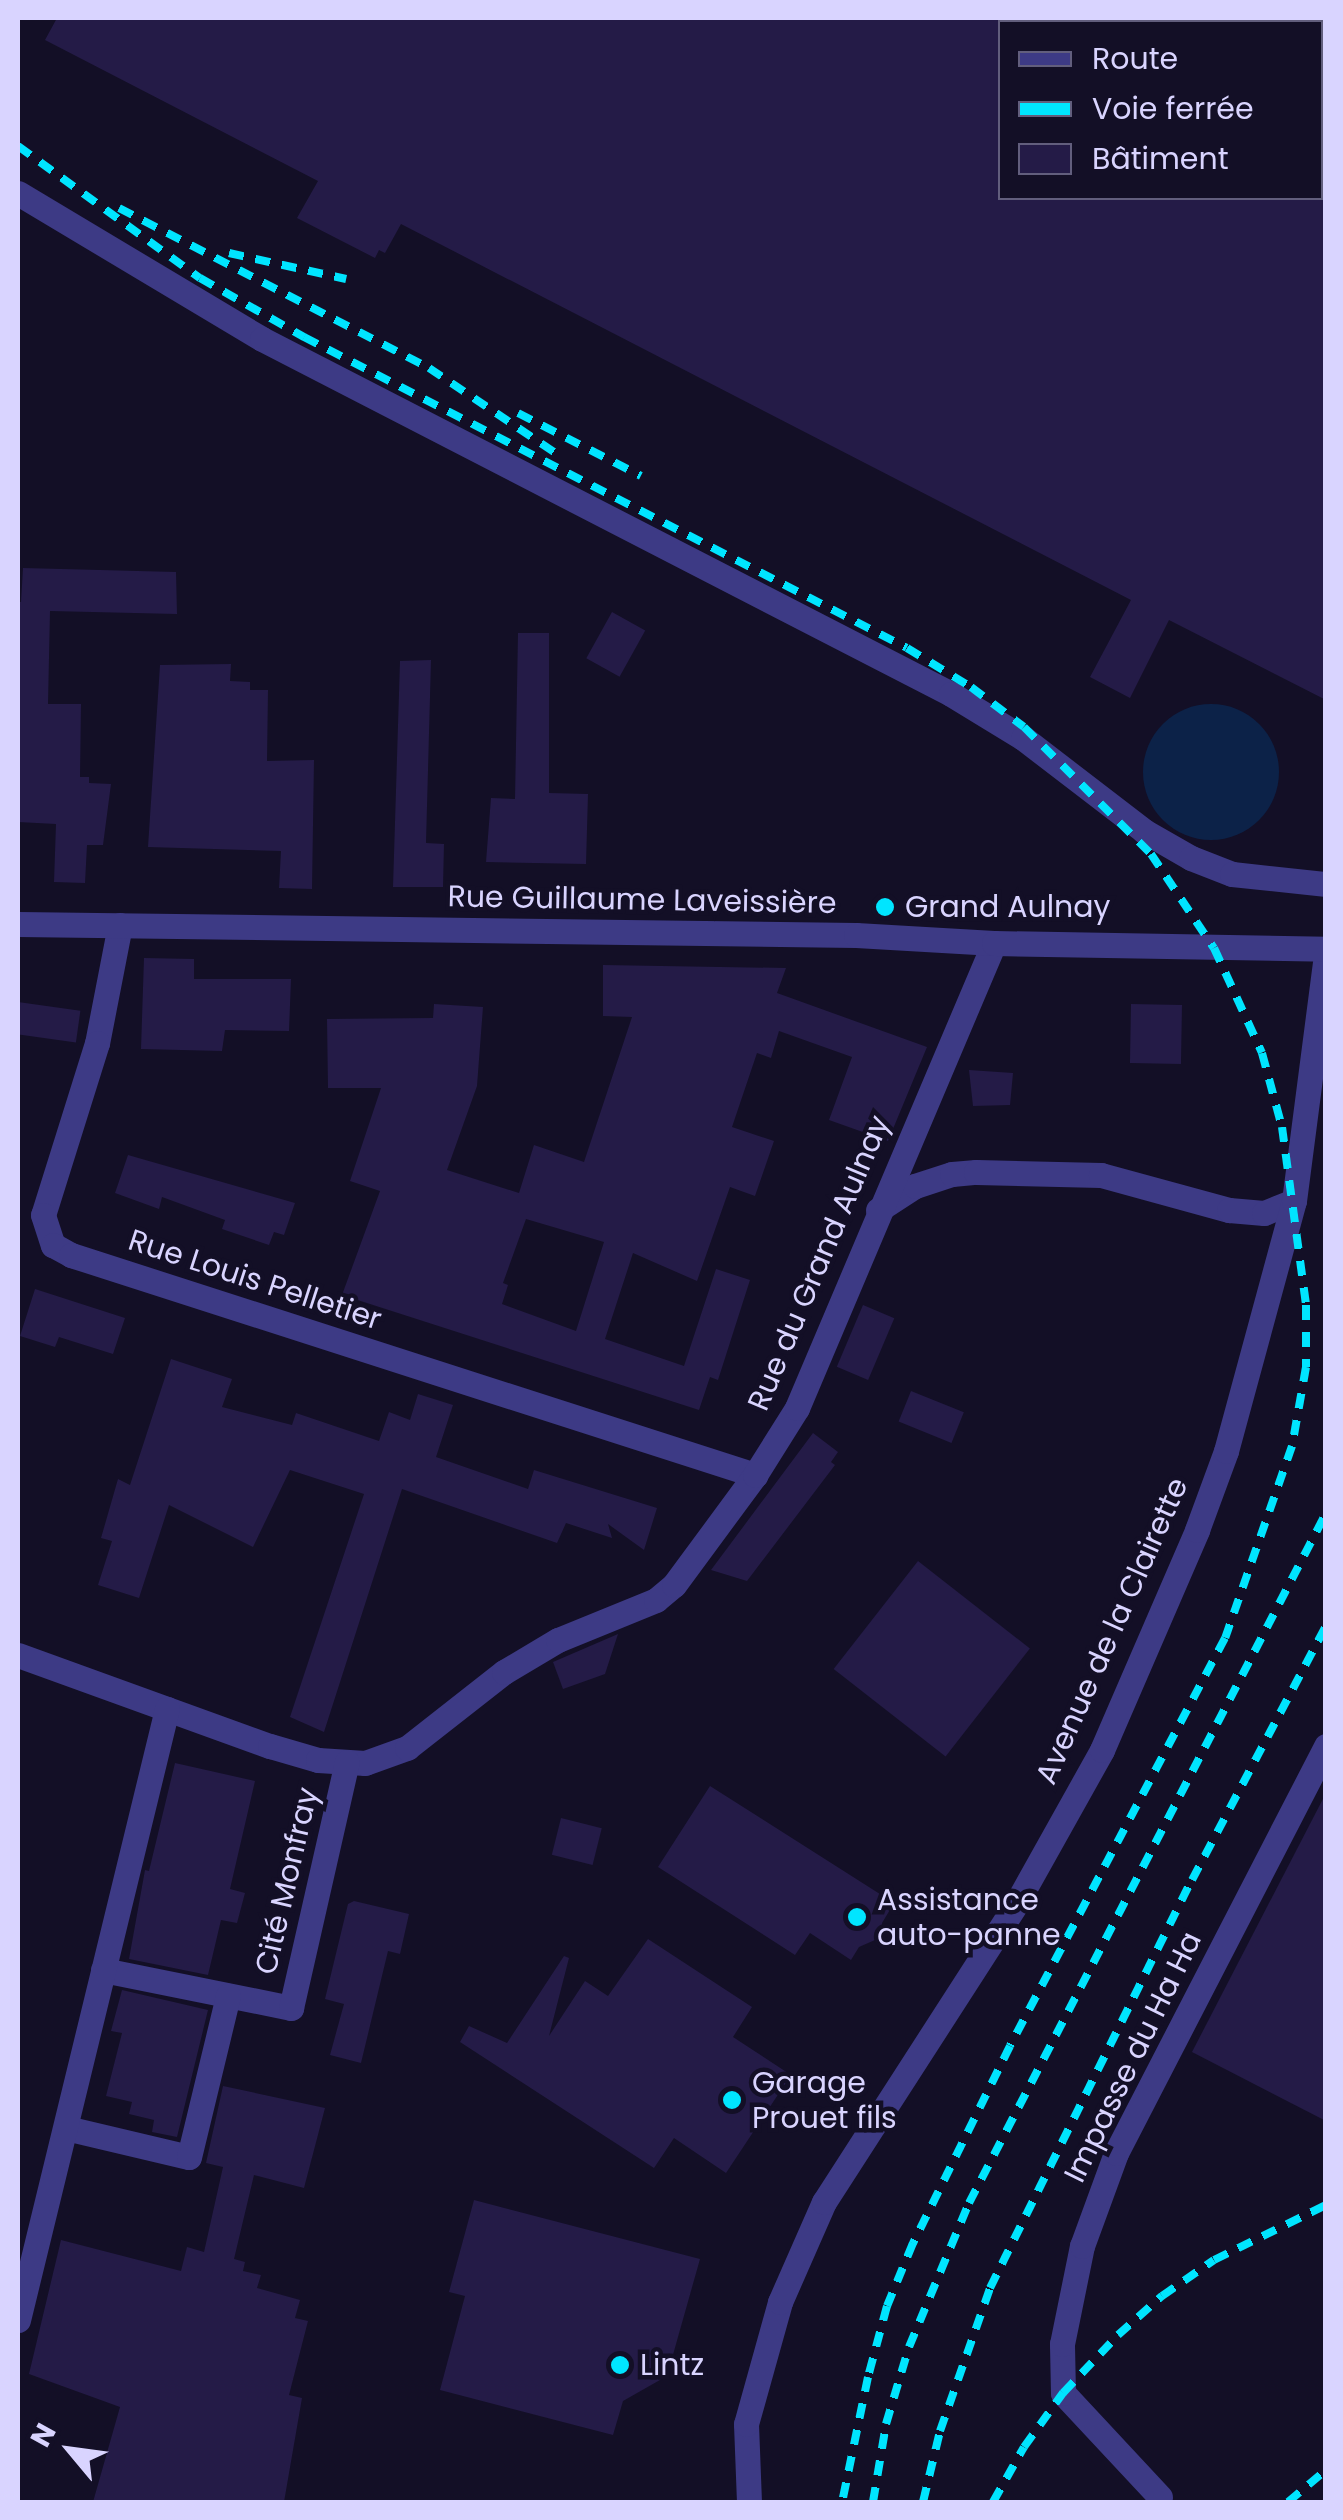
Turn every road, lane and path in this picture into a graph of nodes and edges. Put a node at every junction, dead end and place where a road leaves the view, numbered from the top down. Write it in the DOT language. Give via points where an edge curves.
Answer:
graph roads {
  1 [pos="18,193"];
  2 [pos="1326,884"];
  3 [pos="18,924"];
  4 [pos="120,925"];
  5 [pos="994,942"];
  6 [pos="1326,952"];
  7 [pos="1294,1202"];
  8 [pos="878,1210"];
  9 [pos="756,1475"];
  10 [pos="18,1655"];
  11 [pos="167,1709"];
  12 [pos="1326,1746"];
  13 [pos="347,1762"];
  14 [pos="103,1970"];
  15 [pos="228,1996"];
  16 [pos="66,2128"];
  17 [pos="18,2320"];
  18 [pos="1160,2497"];
  19 [pos="750,2502"];
  1 -- 2 [label="street" via="262,339 951,694 1191,858 1232,874"];
  3 -- 4 [label="street, Rue Guillaume Laveissière"];
  4 -- 5 [label="street, Rue Guillaume Laveissière" via="856,934"];
  4 -- 9 [label="street, Rue Louis Pelletier" via="96,1043 43,1215 53,1244 71,1256"];
  5 -- 6 [label="street, Rue Guillaume Laveissière"];
  5 -- 8 [label="street, Rue du Grand Aulnay"];
  6 -- 7 [label="street, Avenue de la Clairette"];
  7 -- 8 [label="street" via="1264,1214 1100,1175 976,1172 915,1186"];
  7 -- 19 [label="street, Avenue de la Clairette" via="1226,1451 1102,1750 1016,1904 824,2202 780,2302 746,2424"];
  8 -- 9 [label="street, Rue du Grand Aulnay" via="797,1408"];
  9 -- 13 [label="street, Rue du Grand Aulnay" via="656,1600 558,1640 504,1672 408,1748 365,1764"];
  10 -- 11 [label="street, Rue du Grand Aulnay"];
  11 -- 13 [label="street, Rue du Grand Aulnay" via="270,1746"];
  11 -- 14 [label="street"];
  12 -- 18 [label="street, Impasse du Ha Ha" via="1116,2153 1082,2246 1062,2344 1063,2393"];
  13 -- 15 [label="street, Cité Monfray" via="292,2008"];
  14 -- 15 [label="street, Cité Monfray"];
  14 -- 16 [label="street"];
  15 -- 16 [label="street, Cité Monfray" via="190,2157"];
  16 -- 17 [label="street"];
}
